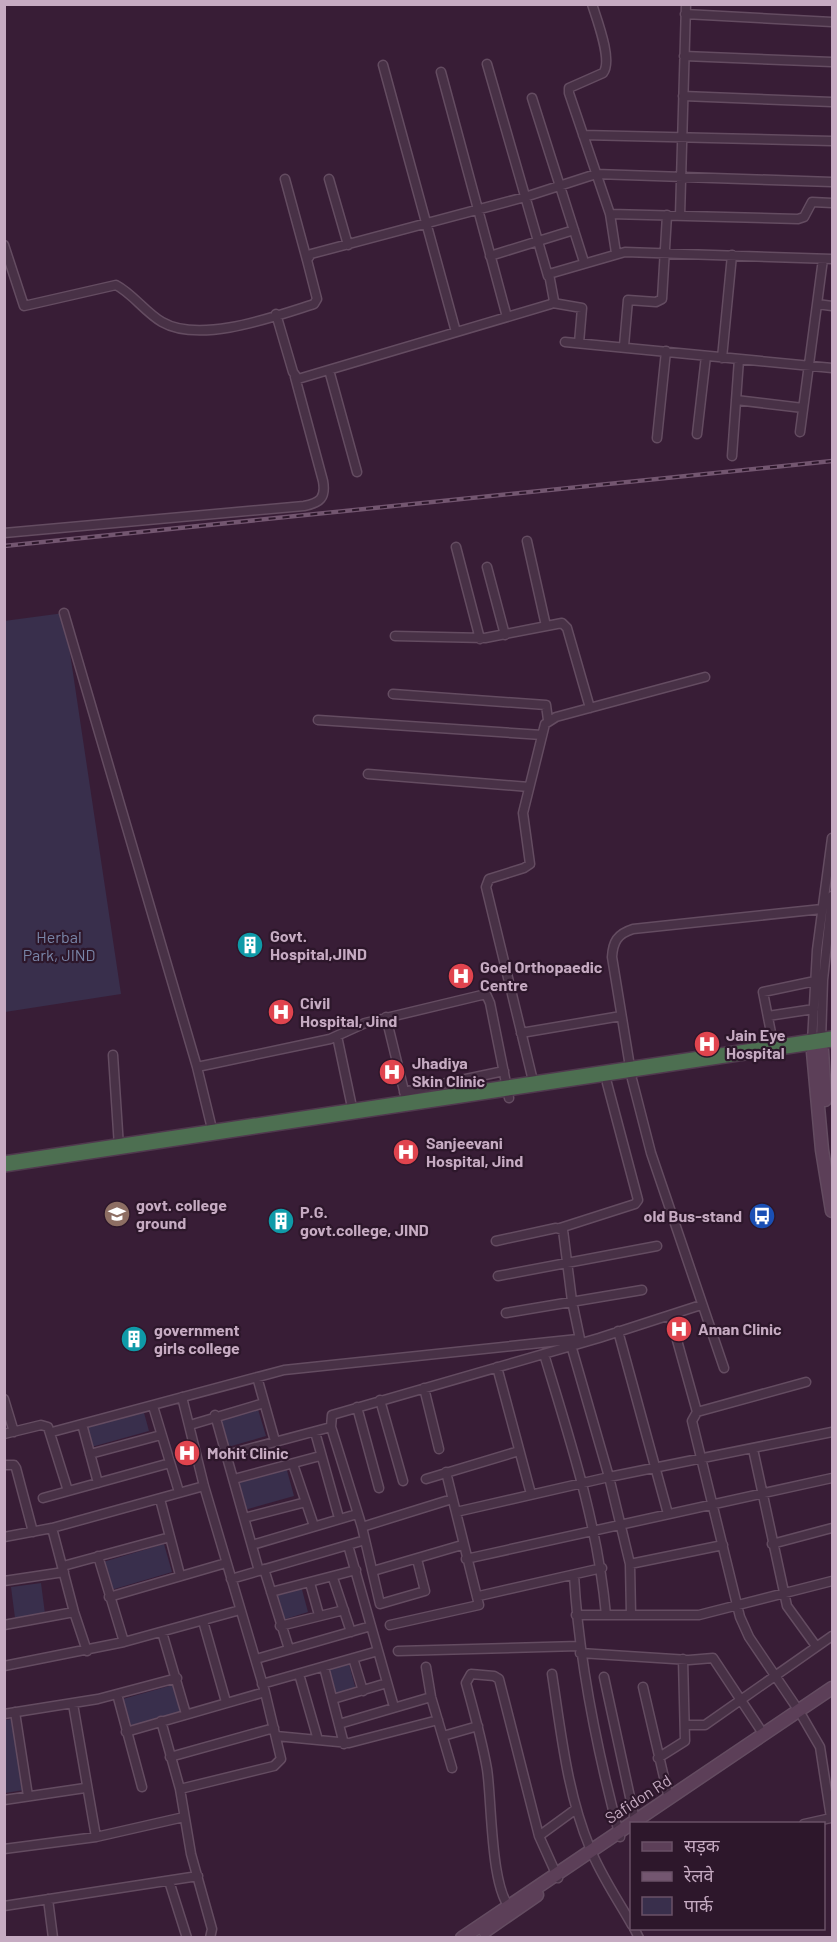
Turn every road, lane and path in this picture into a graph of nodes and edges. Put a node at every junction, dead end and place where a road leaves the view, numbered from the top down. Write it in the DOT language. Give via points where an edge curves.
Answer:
graph roads {
  1 [pos="592,4"];
  2 [pos="686,4"];
  3 [pos="686,14"];
  4 [pos="832,22"];
  5 [pos="684,56"];
  6 [pos="832,62"];
  7 [pos="487,64"];
  8 [pos="383,65"];
  9 [pos="441,72"];
  10 [pos="683,96"];
  11 [pos="531,98"];
  12 [pos="832,102"];
  13 [pos="583,135"];
  14 [pos="682,136"];
  15 [pos="832,141"];
  16 [pos="596,174"];
  17 [pos="681,176"];
  18 [pos="285,179"];
  19 [pos="329,179"];
  20 [pos="832,182"];
  21 [pos="560,185"];
  22 [pos="525,197"];
  23 [pos="832,202"];
  24 [pos="478,210"];
  25 [pos="610,214"];
  26 [pos="667,215"];
  27 [pos="680,216"];
  28 [pos="426,224"];
  29 [pos="574,230"];
  30 [pos="537,241"];
  31 [pos="4,245"];
  32 [pos="348,245"];
  33 [pos="615,252"];
  34 [pos="666,253"];
  35 [pos="732,255"];
  36 [pos="490,256"];
  37 [pos="828,259"];
  38 [pos="307,260"];
  39 [pos="584,262"];
  40 [pos="548,276"];
  41 [pos="553,303"];
  42 [pos="817,304"];
  43 [pos="832,306"];
  44 [pos="276,314"];
  45 [pos="507,317"];
  46 [pos="456,332"];
  47 [pos="565,342"];
  48 [pos="579,343"];
  49 [pos="624,346"];
  50 [pos="666,351"];
  51 [pos="706,356"];
  52 [pos="722,358"];
  53 [pos="739,359"];
  54 [pos="808,366"];
  55 [pos="832,368"];
  56 [pos="329,370"];
  57 [pos="296,377"];
  58 [pos="736,400"];
  59 [pos="803,408"];
  60 [pos="800,432"];
  61 [pos="697,434"];
  62 [pos="657,438"];
  63 [pos="732,456"];
  64 [pos="357,472"];
  65 [pos="4,533"];
  66 [pos="527,541"];
  67 [pos="456,547"];
  68 [pos="487,567"];
  69 [pos="64,613"];
  70 [pos="546,626"];
  71 [pos="505,635"];
  72 [pos="395,636"];
  73 [pos="480,639"];
  74 [pos="705,676"];
  75 [pos="393,694"];
  76 [pos="590,708"];
  77 [pos="318,720"];
  78 [pos="548,720"];
  79 [pos="542,735"];
  80 [pos="368,774"];
  81 [pos="529,787"];
  82 [pos="832,838"];
  83 [pos="832,897"];
  84 [pos="822,909"];
  85 [pos="825,950"];
  86 [pos="815,981"];
  87 [pos="814,1009"];
  88 [pos="621,1016"];
  89 [pos="768,1016"];
  90 [pos="386,1017"];
  91 [pos="521,1033"];
  92 [pos="337,1036"];
  93 [pos="822,1046"];
  94 [pos="774,1048"];
  95 [pos="113,1055"];
  96 [pos="197,1067"];
  97 [pos="504,1071"];
  98 [pos="631,1075"];
  99 [pos="606,1083"];
  100 [pos="534,1085"];
  101 [pos="508,1094"];
  102 [pos="406,1098"];
  103 [pos="353,1112"];
  104 [pos="213,1133"];
  105 [pos="119,1147"];
  106 [pos="4,1164"];
  107 [pos="4,1173"];
  108 [pos="832,1174"];
  109 [pos="832,1211"];
  110 [pos="560,1228"];
  111 [pos="496,1241"];
  112 [pos="657,1246"];
  113 [pos="567,1264"];
  114 [pos="498,1276"];
  115 [pos="642,1290"];
  116 [pos="572,1301"];
  117 [pos="701,1305"];
  118 [pos="506,1313"];
  119 [pos="670,1315"];
  120 [pos="618,1331"];
  121 [pos="599,1338"];
  122 [pos="580,1339"];
  123 [pos="571,1345"];
  124 [pos="544,1354"];
  125 [pos="497,1367"];
  126 [pos="724,1368"];
  127 [pos="257,1377"];
  128 [pos="806,1382"];
  129 [pos="424,1388"];
  130 [pos="182,1397"];
  131 [pos="4,1399"];
  132 [pos="380,1400"];
  133 [pos="264,1403"];
  134 [pos="153,1406"];
  135 [pos="357,1407"];
  136 [pos="698,1412"];
  137 [pos="215,1415"];
  138 [pos="82,1424"];
  139 [pos="190,1425"];
  140 [pos="331,1428"];
  141 [pos="14,1432"];
  142 [pos="52,1432"];
  143 [pos="315,1432"];
  144 [pos="832,1432"];
  145 [pos="4,1434"];
  146 [pos="161,1435"];
  147 [pos="275,1441"];
  148 [pos="439,1449"];
  149 [pos="753,1449"];
  150 [pos="519,1451"];
  151 [pos="90,1454"];
  152 [pos="226,1455"];
  153 [pos="320,1456"];
  154 [pos="701,1460"];
  155 [pos="170,1463"];
  156 [pos="293,1464"];
  157 [pos="4,1465"];
  158 [pos="657,1468"];
  159 [pos="446,1472"];
  160 [pos="609,1477"];
  161 [pos="832,1478"];
  162 [pos="234,1479"];
  163 [pos="426,1479"];
  164 [pos="403,1481"];
  165 [pos="98,1483"];
  166 [pos="583,1484"];
  167 [pos="204,1486"];
  168 [pos="379,1488"];
  169 [pos="68,1491"];
  170 [pos="179,1492"];
  171 [pos="531,1494"];
  172 [pos="761,1495"];
  173 [pos="43,1498"];
  174 [pos="160,1499"];
  175 [pos="452,1499"];
  176 [pos="306,1502"];
  177 [pos="712,1504"];
  178 [pos="456,1512"];
  179 [pos="357,1514"];
  180 [pos="668,1514"];
  181 [pos="244,1518"];
  182 [pos="339,1518"];
  183 [pos="621,1524"];
  184 [pos="314,1526"];
  185 [pos="362,1527"];
  186 [pos="52,1528"];
  187 [pos="832,1528"];
  188 [pos="594,1530"];
  189 [pos="33,1532"];
  190 [pos="5,1536"];
  191 [pos="170,1537"];
  192 [pos="364,1540"];
  193 [pos="772,1544"];
  194 [pos="252,1545"];
  195 [pos="348,1545"];
  196 [pos="462,1545"];
  197 [pos="723,1545"];
  198 [pos="98,1556"];
  199 [pos="417,1559"];
  200 [pos="466,1559"];
  201 [pos="226,1563"];
  202 [pos="630,1564"];
  203 [pos="602,1568"];
  204 [pos="63,1569"];
  205 [pos="261,1570"];
  206 [pos="356,1570"];
  207 [pos="373,1571"];
  208 [pos="180,1575"];
  209 [pos="574,1575"];
  210 [pos="333,1578"];
  211 [pos="231,1579"];
  212 [pos="4,1581"];
  213 [pos="832,1581"];
  214 [pos="310,1584"];
  215 [pos="271,1592"];
  216 [pos="784,1593"];
  217 [pos="479,1596"];
  218 [pos="109,1597"];
  219 [pos="736,1607"];
  220 [pos="240,1610"];
  221 [pos="344,1610"];
  222 [pos="74,1612"];
  223 [pos="319,1615"];
  224 [pos="576,1615"];
  225 [pos="606,1615"];
  226 [pos="631,1616"];
  227 [pos="203,1621"];
  228 [pos="390,1625"];
  229 [pos="4,1626"];
  230 [pos="280,1626"];
  231 [pos="371,1626"];
  232 [pos="162,1632"];
  233 [pos="351,1632"];
  234 [pos="832,1636"];
  235 [pos="124,1642"];
  236 [pos="816,1646"];
  237 [pos="289,1649"];
  238 [pos="580,1650"];
  239 [pos="87,1651"];
  240 [pos="378,1651"];
  241 [pos="398,1651"];
  242 [pos="353,1658"];
  243 [pos="256,1659"];
  244 [pos="683,1659"];
  245 [pos="4,1666"];
  246 [pos="324,1667"];
  247 [pos="426,1667"];
  248 [pos="299,1674"];
  249 [pos="552,1674"];
  250 [pos="177,1677"];
  251 [pos="604,1677"];
  252 [pos="776,1677"];
  253 [pos="387,1683"];
  254 [pos="643,1687"];
  255 [pos="263,1688"];
  256 [pos="832,1688"];
  257 [pos="363,1691"];
  258 [pos="117,1694"];
  259 [pos="832,1695"];
  260 [pos="431,1697"];
  261 [pos="333,1699"];
  262 [pos="741,1700"];
  263 [pos="226,1702"];
  264 [pos="73,1704"];
  265 [pos="393,1707"];
  266 [pos="15,1712"];
  267 [pos="801,1713"];
  268 [pos="4,1714"];
  269 [pos="186,1714"];
  270 [pos="438,1720"];
  271 [pos="161,1721"];
  272 [pos="339,1724"];
  273 [pos="685,1725"];
  274 [pos="478,1726"];
  275 [pos="126,1732"];
  276 [pos="275,1732"];
  277 [pos="764,1735"];
  278 [pos="443,1736"];
  279 [pos="318,1740"];
  280 [pos="344,1744"];
  281 [pos="170,1757"];
  282 [pos="658,1758"];
  283 [pos="452,1768"];
  284 [pos="142,1787"];
  285 [pos="86,1788"];
  286 [pos="180,1789"];
  287 [pos="28,1796"];
  288 [pos="669,1799"];
  289 [pos="4,1800"];
  290 [pos="576,1809"];
  291 [pos="184,1817"];
  292 [pos="636,1822"];
  293 [pos="639,1822"];
  294 [pos="639,1822"];
  295 [pos="813,1822"];
  296 [pos="630,1828"];
  297 [pos="619,1834"];
  298 [pos="539,1836"];
  299 [pos="96,1837"];
  300 [pos="4,1850"];
  301 [pos="592,1853"];
  302 [pos="198,1876"];
  303 [pos="557,1877"];
  304 [pos="169,1881"];
  305 [pos="48,1899"];
  306 [pos="4,1906"];
  307 [pos="511,1909"];
  308 [pos="630,1920"];
  309 [pos="53,1938"];
  310 [pos="187,1938"];
  311 [pos="210,1938"];
  312 [pos="462,1938"];
  313 [pos="475,1938"];
  1 -- 13 [label="street" via="608,64 603,73 569,88"];
  2 -- 3 [label="street"];
  3 -- 4 [label="street"];
  3 -- 5 [label="street"];
  5 -- 6 [label="street"];
  5 -- 10 [label="street"];
  7 -- 22 [label="street"];
  8 -- 28 [label="street"];
  9 -- 24 [label="street"];
  10 -- 12 [label="street"];
  10 -- 14 [label="street"];
  11 -- 21 [label="street"];
  13 -- 14 [label="street"];
  13 -- 16 [label="street"];
  14 -- 15 [label="street"];
  14 -- 17 [label="street"];
  16 -- 17 [label="street"];
  16 -- 21 [label="street"];
  16 -- 25 [label="street"];
  17 -- 20 [label="street"];
  17 -- 27 [label="street"];
  18 -- 38 [label="street"];
  19 -- 32 [label="street"];
  21 -- 22 [label="street"];
  21 -- 29 [label="street"];
  22 -- 24 [label="street"];
  22 -- 30 [label="street"];
  23 -- 27 [label="street" via="812,202 804,217 798,219"];
  24 -- 28 [label="street"];
  24 -- 36 [label="street"];
  25 -- 26 [label="street"];
  25 -- 33 [label="street"];
  26 -- 27 [label="street"];
  26 -- 34 [label="street"];
  28 -- 32 [label="street"];
  28 -- 46 [label="street"];
  29 -- 30 [label="street"];
  29 -- 39 [label="street"];
  30 -- 36 [label="street"];
  30 -- 40 [label="street"];
  31 -- 44 [label="street" via="22,304 27,307 112,285 156,319 186,330 209,331"];
  32 -- 38 [label="street" via="311,254"];
  33 -- 34 [label="street"];
  33 -- 39 [label="street"];
  34 -- 35 [label="street"];
  34 -- 49 [label="street" via="662,299 627,302"];
  35 -- 37 [label="street"];
  35 -- 52 [label="street"];
  36 -- 45 [label="street"];
  37 -- 42 [label="street"];
  38 -- 44 [label="street" via="316,302"];
  39 -- 40 [label="street"];
  40 -- 41 [label="street"];
  41 -- 45 [label="street"];
  41 -- 48 [label="street" via="582,308"];
  42 -- 43 [label="street"];
  42 -- 54 [label="street"];
  44 -- 57 [label="street"];
  45 -- 46 [label="street"];
  46 -- 56 [label="street"];
  47 -- 48 [label="street"];
  48 -- 49 [label="street"];
  49 -- 50 [label="street"];
  50 -- 51 [label="street"];
  50 -- 62 [label="street"];
  51 -- 52 [label="street"];
  51 -- 61 [label="street"];
  52 -- 53 [label="street"];
  53 -- 54 [label="street"];
  53 -- 58 [label="street"];
  54 -- 55 [label="street"];
  54 -- 59 [label="street"];
  56 -- 57 [label="street"];
  56 -- 64 [label="street"];
  57 -- 65 [label="street" via="323,481 324,496 320,501 303,506"];
  58 -- 59 [label="street"];
  58 -- 63 [label="street"];
  59 -- 60 [label="street"];
  66 -- 70 [label="street"];
  67 -- 73 [label="street"];
  68 -- 71 [label="street"];
  69 -- 96 [label="street"];
  70 -- 71 [label="street"];
  70 -- 76 [label="street" via="565,624"];
  71 -- 73 [label="street"];
  72 -- 73 [label="street"];
  74 -- 76 [label="street"];
  75 -- 78 [label="street" via="546,705"];
  76 -- 78 [label="street"];
  77 -- 79 [label="street"];
  78 -- 79 [label="street"];
  79 -- 81 [label="street"];
  80 -- 81 [label="street"];
  81 -- 91 [label="street" via="522,819 530,864 489,879 486,887"];
  82 -- 84 [label="street"];
  83 -- 85 [label="street"];
  84 -- 85 [label="street"];
  84 -- 88 [label="street" via="624,932 616,939 612,957"];
  85 -- 86 [label="street"];
  85 -- 93 [label="street"];
  86 -- 87 [label="street"];
  86 -- 89 [label="street" via="765,990"];
  87 -- 89 [label="street"];
  87 -- 93 [label="street"];
  88 -- 91 [label="street"];
  88 -- 98 [label="street"];
  89 -- 94 [label="street"];
  90 -- 92 [label="street"];
  90 -- 97 [label="street" via="486,994"];
  90 -- 102 [label="street"];
  91 -- 100 [label="street"];
  92 -- 96 [label="street"];
  92 -- 103 [label="street"];
  93 -- 94 [label="highway"];
  93 -- 98 [label="highway"];
  93 -- 108 [label="main road"];
  93 -- 109 [label="main road" via="822,1150"];
  94 -- 98 [label="highway"];
  95 -- 105 [label="street"];
  96 -- 104 [label="street"];
  97 -- 101 [label="street"];
  97 -- 102 [label="street"];
  98 -- 99 [label="highway"];
  98 -- 100 [label="highway"];
  98 -- 117 [label="street" via="651,1153"];
  99 -- 101 [label="highway"];
  99 -- 110 [label="street" via="638,1200"];
  100 -- 101 [label="highway"];
  101 -- 102 [label="highway"];
  101 -- 107 [label="highway"];
  102 -- 103 [label="highway"];
  103 -- 104 [label="highway"];
  104 -- 105 [label="highway"];
  105 -- 106 [label="highway"];
  110 -- 111 [label="street"];
  110 -- 113 [label="street"];
  112 -- 113 [label="street"];
  113 -- 114 [label="street"];
  113 -- 116 [label="street"];
  115 -- 116 [label="street"];
  116 -- 118 [label="street"];
  116 -- 122 [label="street"];
  117 -- 119 [label="street"];
  117 -- 126 [label="street"];
  119 -- 120 [label="street"];
  119 -- 136 [label="street"];
  120 -- 121 [label="street"];
  120 -- 158 [label="street"];
  121 -- 122 [label="street"];
  121 -- 123 [label="street"];
  122 -- 127 [label="street" via="303,1368"];
  123 -- 124 [label="street"];
  123 -- 160 [label="street"];
  124 -- 125 [label="street"];
  124 -- 166 [label="street"];
  125 -- 129 [label="street"];
  125 -- 150 [label="street"];
  127 -- 130 [label="street"];
  127 -- 133 [label="street"];
  128 -- 136 [label="street"];
  129 -- 132 [label="street"];
  129 -- 148 [label="street"];
  130 -- 134 [label="street"];
  130 -- 139 [label="street"];
  131 -- 141 [label="street"];
  132 -- 135 [label="street"];
  132 -- 164 [label="street"];
  133 -- 137 [label="street"];
  133 -- 147 [label="street"];
  134 -- 138 [label="street"];
  134 -- 146 [label="street"];
  135 -- 140 [label="street" via="332,1415"];
  135 -- 168 [label="street"];
  136 -- 154 [label="street" via="692,1421"];
  137 -- 139 [label="street"];
  137 -- 152 [label="street"];
  138 -- 142 [label="street"];
  138 -- 151 [label="street"];
  139 -- 167 [label="street"];
  140 -- 143 [label="street"];
  140 -- 179 [label="street"];
  141 -- 142 [label="street" via="45,1425"];
  141 -- 145 [label="street"];
  142 -- 169 [label="street"];
  143 -- 147 [label="street"];
  143 -- 153 [label="street"];
  144 -- 149 [label="street"];
  146 -- 151 [label="street"];
  146 -- 155 [label="street"];
  147 -- 152 [label="street"];
  149 -- 154 [label="street"];
  149 -- 172 [label="street"];
  150 -- 159 [label="street"];
  150 -- 171 [label="street"];
  151 -- 165 [label="street"];
  152 -- 162 [label="street"];
  153 -- 156 [label="street"];
  153 -- 182 [label="street"];
  154 -- 158 [label="street"];
  154 -- 177 [label="street"];
  155 -- 165 [label="street"];
  155 -- 170 [label="street"];
  156 -- 162 [label="street"];
  156 -- 176 [label="street"];
  157 -- 189 [label="street" via="16,1468"];
  158 -- 160 [label="street"];
  158 -- 180 [label="street"];
  159 -- 163 [label="street"];
  159 -- 175 [label="street"];
  160 -- 166 [label="street"];
  160 -- 183 [label="street"];
  161 -- 172 [label="street"];
  162 -- 181 [label="street"];
  165 -- 169 [label="street"];
  166 -- 171 [label="street"];
  166 -- 188 [label="street"];
  167 -- 170 [label="street"];
  167 -- 201 [label="street"];
  169 -- 173 [label="street"];
  170 -- 174 [label="street"];
  171 -- 178 [label="street"];
  172 -- 177 [label="street"];
  172 -- 193 [label="street"];
  174 -- 186 [label="street"];
  174 -- 191 [label="street"];
  175 -- 178 [label="street"];
  175 -- 185 [label="street"];
  176 -- 181 [label="street"];
  176 -- 184 [label="street"];
  177 -- 180 [label="street"];
  177 -- 197 [label="street"];
  178 -- 196 [label="street"];
  179 -- 182 [label="street"];
  179 -- 185 [label="street"];
  180 -- 183 [label="street"];
  181 -- 194 [label="street"];
  182 -- 184 [label="street"];
  183 -- 188 [label="street"];
  183 -- 202 [label="street"];
  184 -- 194 [label="street"];
  185 -- 192 [label="street"];
  186 -- 189 [label="street"];
  186 -- 204 [label="street"];
  187 -- 193 [label="street"];
  188 -- 200 [label="street"];
  188 -- 203 [label="street"];
  189 -- 190 [label="street"];
  191 -- 198 [label="street"];
  191 -- 208 [label="street"];
  192 -- 195 [label="street"];
  192 -- 207 [label="street"];
  193 -- 216 [label="street"];
  194 -- 205 [label="street"];
  195 -- 205 [label="street"];
  195 -- 206 [label="street"];
  196 -- 199 [label="street"];
  196 -- 200 [label="street"];
  197 -- 202 [label="street"];
  197 -- 219 [label="street"];
  198 -- 204 [label="street"];
  198 -- 218 [label="street"];
  199 -- 207 [label="street"];
  199 -- 207 [label="street" via="425,1591 380,1604"];
  200 -- 217 [label="street"];
  201 -- 208 [label="street"];
  201 -- 211 [label="street"];
  202 -- 226 [label="street"];
  203 -- 209 [label="street"];
  203 -- 225 [label="street"];
  204 -- 212 [label="street"];
  204 -- 222 [label="street"];
  205 -- 211 [label="street"];
  205 -- 215 [label="street"];
  206 -- 210 [label="street"];
  206 -- 231 [label="street"];
  208 -- 218 [label="street"];
  209 -- 217 [label="street"];
  209 -- 224 [label="street"];
  210 -- 214 [label="street"];
  210 -- 221 [label="street"];
  211 -- 220 [label="street"];
  213 -- 216 [label="street"];
  214 -- 215 [label="street"];
  214 -- 223 [label="street"];
  215 -- 230 [label="street"];
  216 -- 219 [label="street"];
  216 -- 236 [label="street" via="790,1614"];
  217 -- 228 [label="street" via="479,1605 474,1608"];
  218 -- 235 [label="street"];
  219 -- 226 [label="street" via="699,1615"];
  219 -- 252 [label="street" via="749,1637"];
  220 -- 227 [label="street"];
  220 -- 243 [label="street"];
  221 -- 223 [label="street"];
  221 -- 233 [label="street"];
  222 -- 229 [label="street"];
  222 -- 239 [label="street"];
  223 -- 230 [label="street"];
  224 -- 225 [label="street"];
  224 -- 238 [label="street"];
  225 -- 226 [label="street"];
  227 -- 232 [label="street"];
  227 -- 263 [label="street"];
  230 -- 237 [label="street"];
  231 -- 233 [label="street"];
  231 -- 240 [label="street"];
  232 -- 235 [label="street"];
  232 -- 250 [label="street"];
  233 -- 237 [label="street"];
  234 -- 236 [label="street"];
  235 -- 239 [label="street"];
  236 -- 252 [label="street"];
  237 -- 243 [label="street"];
  238 -- 241 [label="street"];
  238 -- 244 [label="street"];
  238 -- 297 [label="street"];
  239 -- 245 [label="street"];
  240 -- 242 [label="street"];
  240 -- 253 [label="street"];
  242 -- 246 [label="street"];
  242 -- 257 [label="street"];
  243 -- 255 [label="street"];
  244 -- 262 [label="street" via="713,1658"];
  244 -- 273 [label="street"];
  246 -- 248 [label="street"];
  246 -- 261 [label="street"];
  247 -- 260 [label="street"];
  248 -- 255 [label="street"];
  248 -- 279 [label="street"];
  249 -- 290 [label="street"];
  250 -- 258 [label="street"];
  250 -- 269 [label="street"];
  251 -- 292 [label="street"];
  252 -- 262 [label="street"];
  252 -- 267 [label="street"];
  253 -- 257 [label="street"];
  253 -- 265 [label="street"];
  254 -- 282 [label="street"];
  255 -- 263 [label="street"];
  255 -- 276 [label="street"];
  256 -- 267 [label="main road, Safidon Rd"];
  257 -- 261 [label="street"];
  258 -- 264 [label="street"];
  258 -- 275 [label="street"];
  259 -- 267 [label="main road, Safidon Rd"];
  260 -- 265 [label="street"];
  260 -- 270 [label="street"];
  261 -- 272 [label="street"];
  262 -- 273 [label="street" via="705,1725"];
  262 -- 277 [label="street"];
  263 -- 269 [label="street"];
  264 -- 266 [label="street"];
  264 -- 285 [label="street"];
  265 -- 272 [label="street"];
  266 -- 268 [label="street"];
  266 -- 287 [label="street"];
  267 -- 277 [label="main road, Safidon Rd"];
  267 -- 293 [label="main road, Safidon Rd"];
  267 -- 295 [label="street" via="819,1747 831,1818"];
  269 -- 271 [label="street"];
  270 -- 278 [label="street"];
  270 -- 280 [label="street"];
  271 -- 275 [label="street"];
  271 -- 281 [label="street"];
  272 -- 280 [label="street"];
  273 -- 282 [label="street" via="683,1744"];
  274 -- 278 [label="street"];
  274 -- 298 [label="street" via="466,1680 476,1674 497,1677"];
  274 -- 307 [label="street" via="487,1771 499,1885"];
  275 -- 284 [label="street"];
  276 -- 279 [label="street"];
  276 -- 281 [label="street"];
  276 -- 286 [label="street" via="278,1764"];
  277 -- 288 [label="main road, Safidon Rd"];
  278 -- 283 [label="street"];
  279 -- 280 [label="street"];
  281 -- 286 [label="street"];
  282 -- 288 [label="street"];
  285 -- 287 [label="street"];
  285 -- 299 [label="street"];
  286 -- 291 [label="street"];
  287 -- 289 [label="street"];
  288 -- 294 [label="main road, Safidon Rd"];
  290 -- 298 [label="street"];
  290 -- 301 [label="street"];
  291 -- 299 [label="street"];
  291 -- 302 [label="street"];
  296 -- 297 [label="main road, Safidon Rd"];
  297 -- 301 [label="main road, Safidon Rd"];
  298 -- 303 [label="street"];
  299 -- 300 [label="street"];
  301 -- 303 [label="main road, Safidon Rd"];
  301 -- 308 [label="street"];
  302 -- 304 [label="street"];
  302 -- 311 [label="street" via="212,1929"];
  303 -- 307 [label="main road, Safidon Rd"];
  304 -- 305 [label="street"];
  304 -- 310 [label="street"];
  305 -- 306 [label="street"];
  305 -- 309 [label="street"];
  307 -- 312 [label="main road, Safidon Rd"];
  307 -- 313 [label="main road, Safidon Rd"];
}
